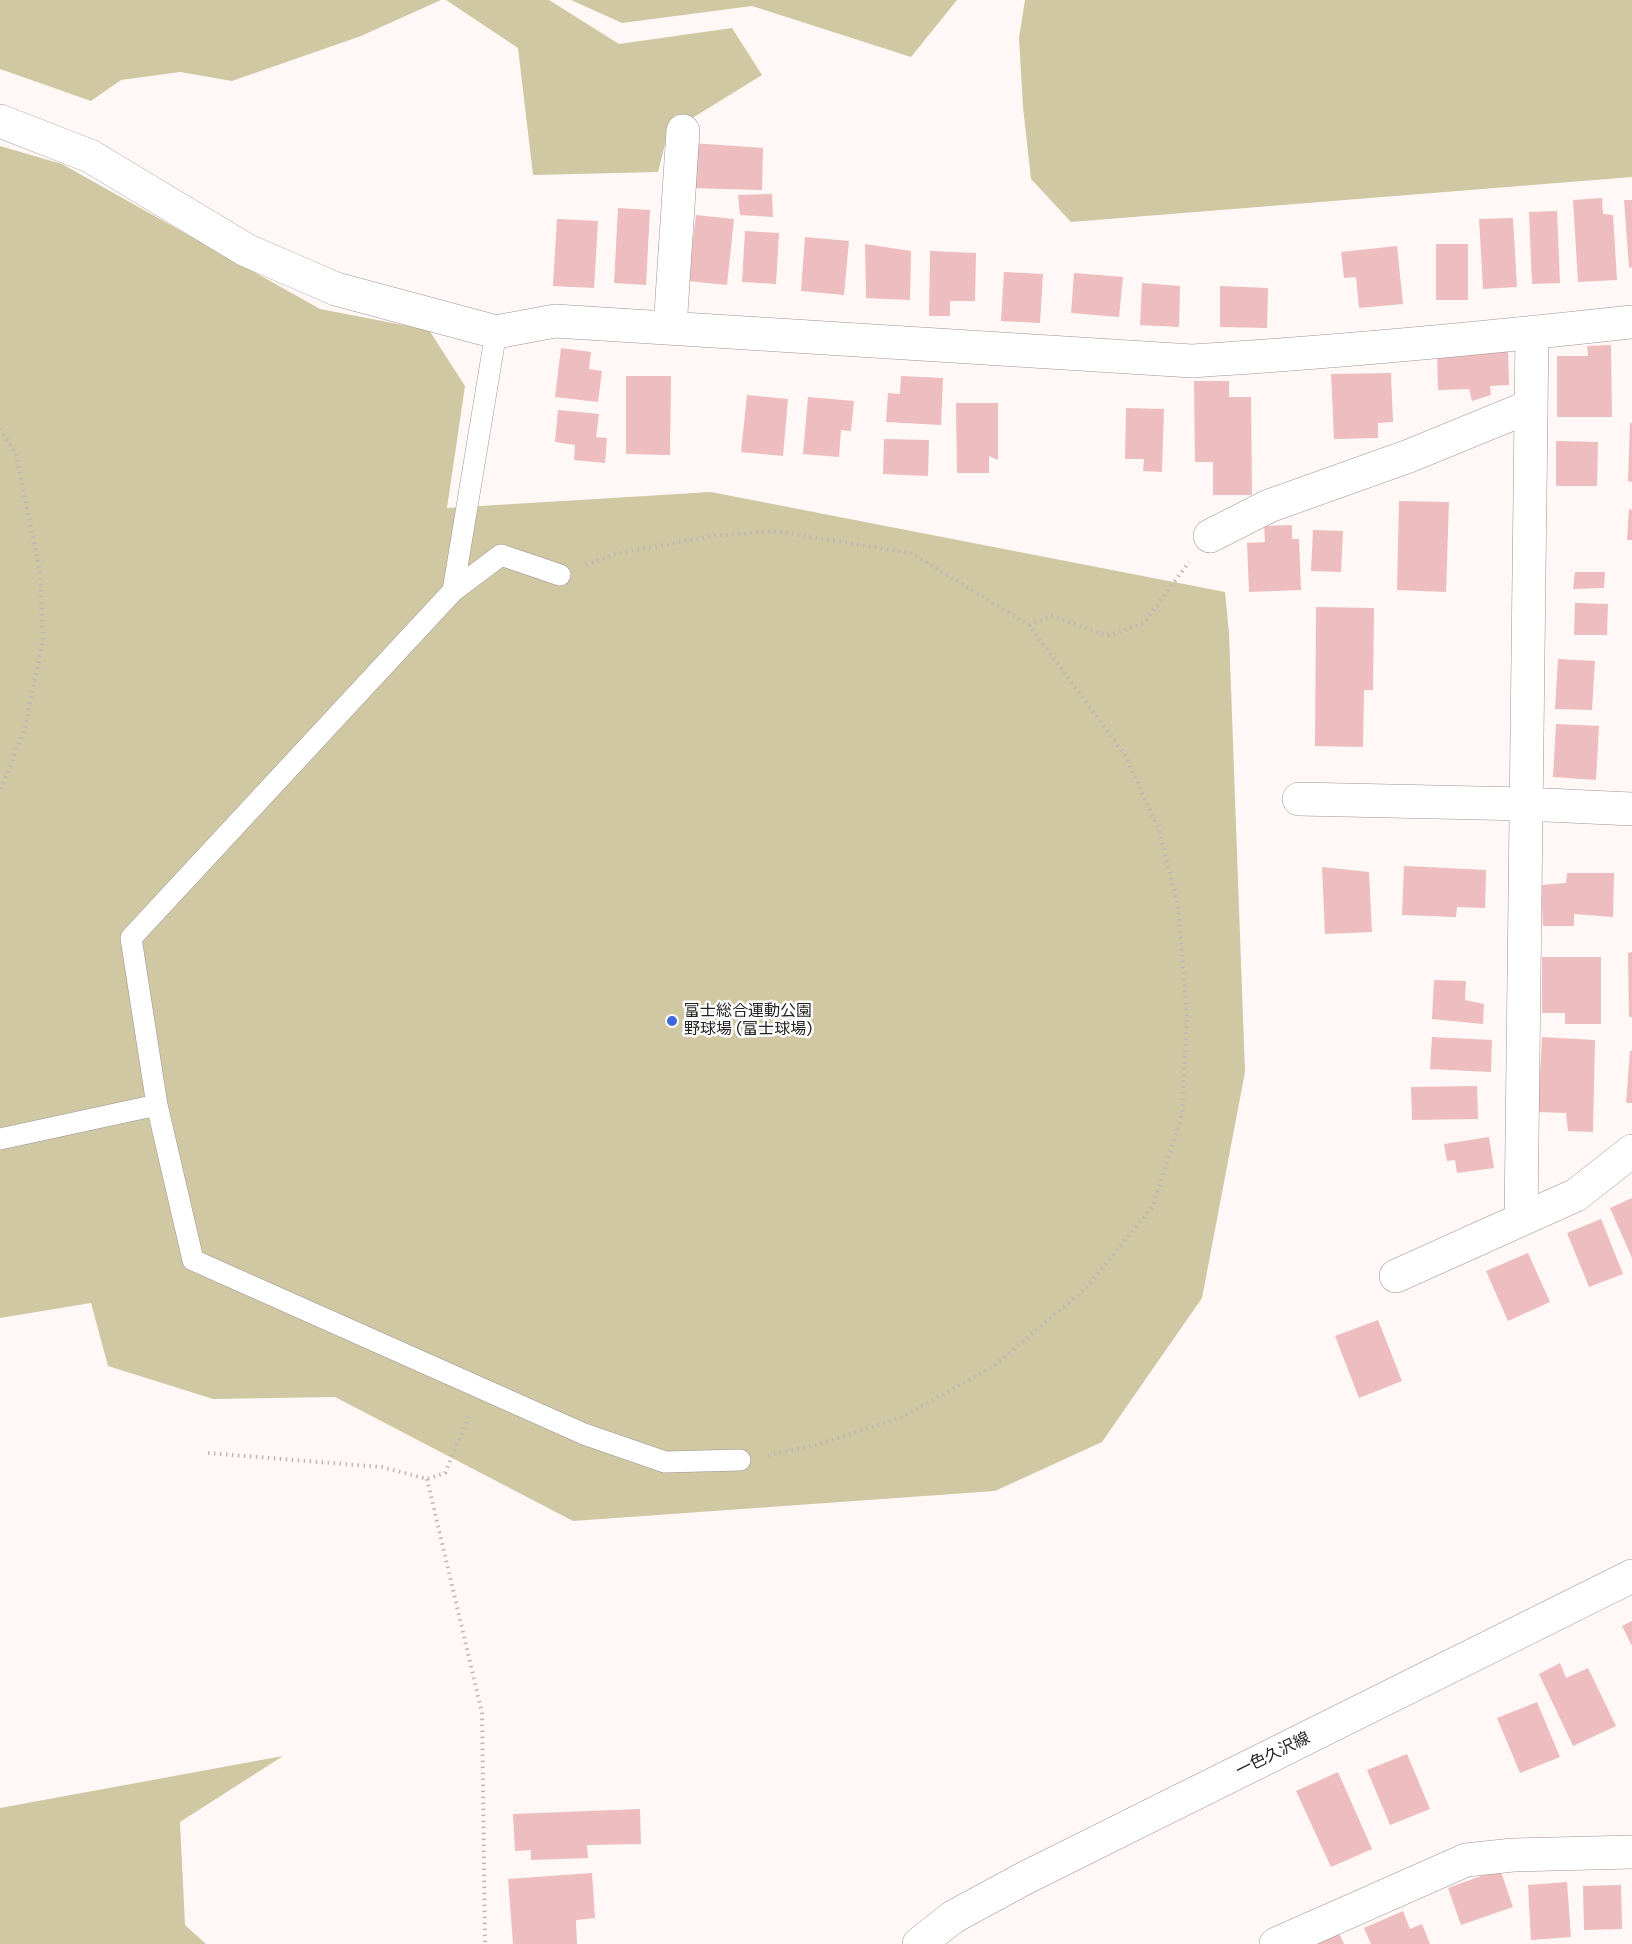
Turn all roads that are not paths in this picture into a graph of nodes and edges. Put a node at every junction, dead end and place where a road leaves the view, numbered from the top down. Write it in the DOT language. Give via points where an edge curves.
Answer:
graph roads {
  1 [pos="0,121"];
  2 [pos="683,131"];
  3 [pos="1632,322"];
  4 [pos="670,328"];
  5 [pos="496,332"];
  6 [pos="1532,333"];
  7 [pos="1531,406"];
  8 [pos="1210,536"];
  9 [pos="560,575"];
  10 [pos="453,591"];
  11 [pos="1299,799"];
  12 [pos="1525,804"];
  13 [pos="1632,809"];
  14 [pos="157,1105"];
  15 [pos="0,1139"];
  16 [pos="1632,1151"];
  17 [pos="1521,1219"];
  18 [pos="1396,1276"];
  19 [pos="740,1460"];
  20 [pos="1632,1576"];
  21 [pos="1632,1852"];
  22 [pos="920,1944"];
  23 [pos="1276,1944"];
  1 -- 5 [label="street" via="90,156 246,250 336,289"];
  2 -- 4 [label="street"];
  3 -- 6 [label="street"];
  4 -- 5 [label="street" via="555,321"];
  4 -- 6 [label="street" via="1192,361"];
  5 -- 10 [label="lane"];
  6 -- 7 [label="street"];
  7 -- 8 [label="street" via="1409,456 1269,506"];
  7 -- 12 [label="street"];
  9 -- 10 [label="lane" via="501,555"];
  10 -- 14 [label="lane" via="131,938"];
  11 -- 12 [label="street"];
  12 -- 13 [label="street"];
  12 -- 17 [label="street"];
  14 -- 15 [label="lane"];
  14 -- 19 [label="lane" via="193,1260 584,1434 665,1462"];
  16 -- 17 [label="street" via="1576,1195"];
  17 -- 18 [label="street"];
  20 -- 22 [label="street, 一色久沢線" via="1025,1878 953,1917"];
  21 -- 23 [label="street" via="1466,1860"];
}
